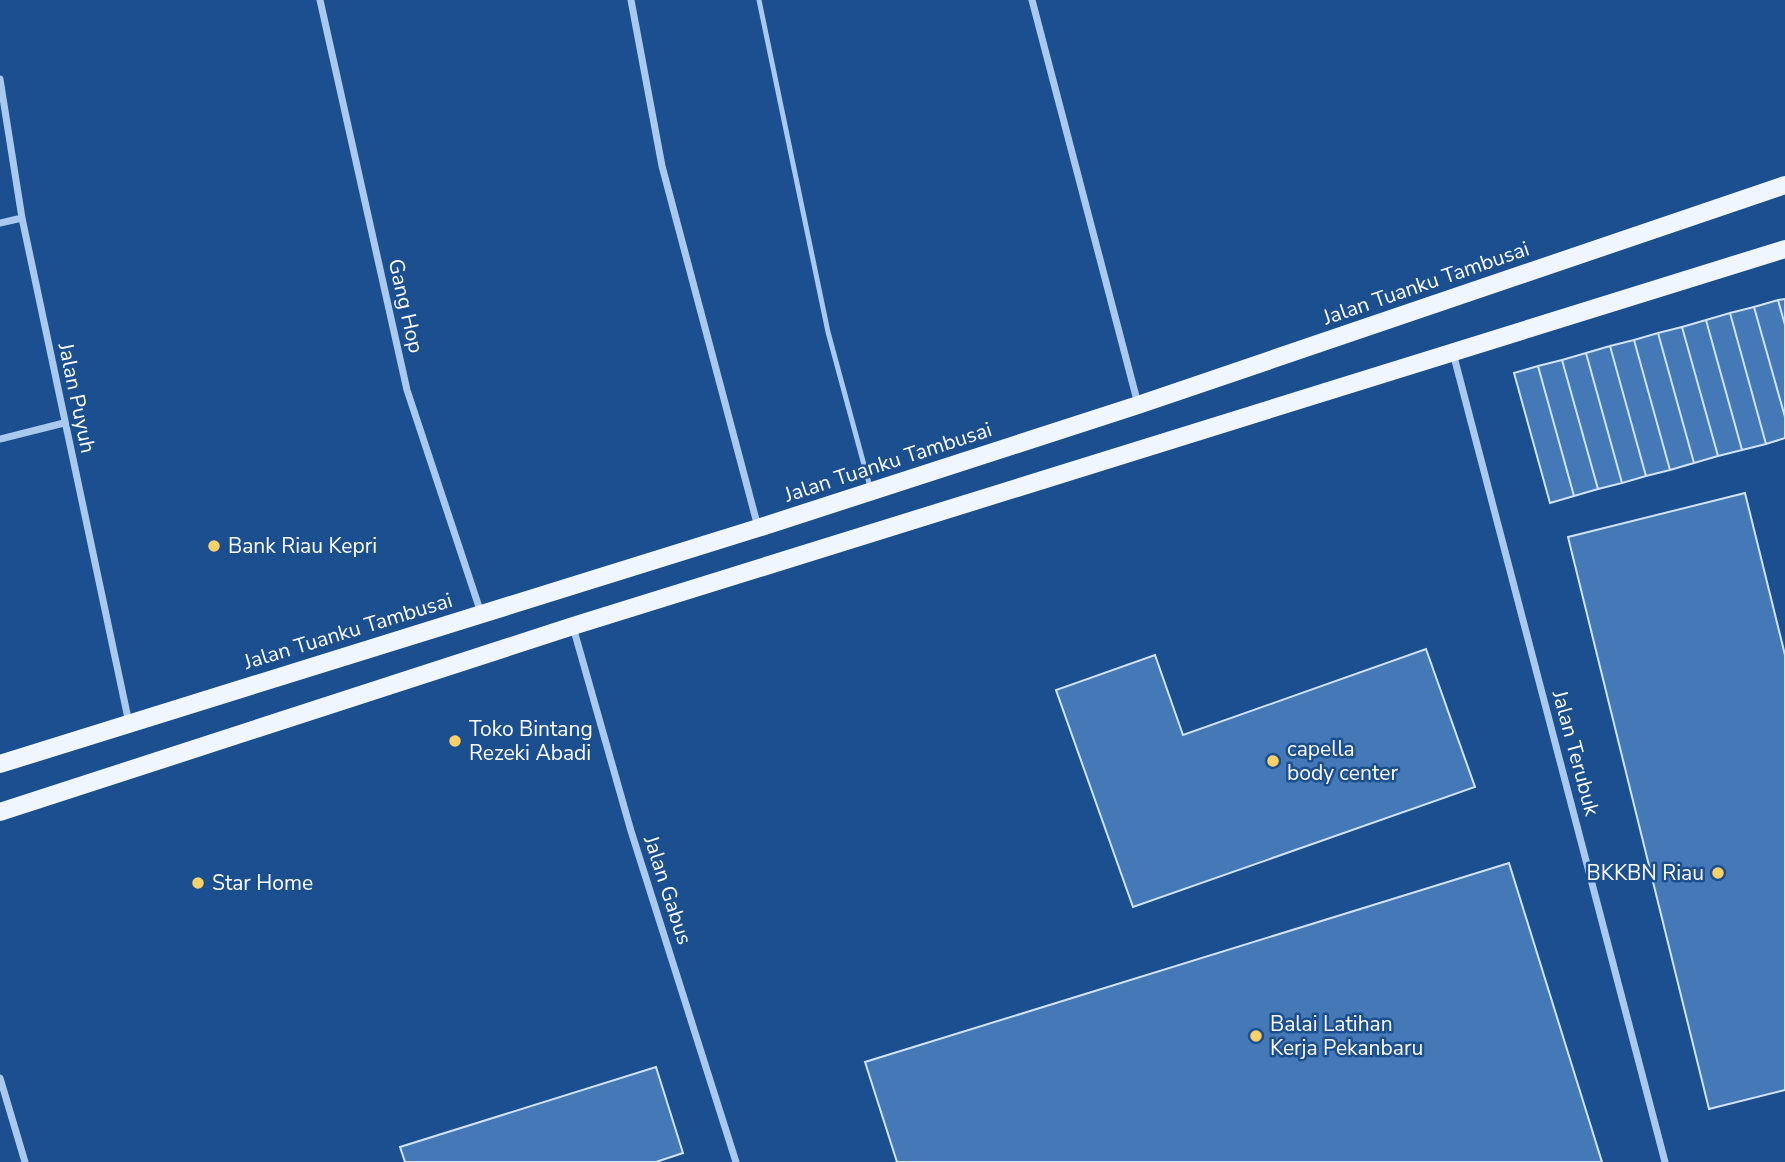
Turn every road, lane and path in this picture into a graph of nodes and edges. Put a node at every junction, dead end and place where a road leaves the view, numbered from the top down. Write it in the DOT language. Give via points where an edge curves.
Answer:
graph roads {
  1 [pos="320,0"];
  2 [pos="631,0"];
  3 [pos="759,0"];
  4 [pos="1032,0"];
  5 [pos="0,79"];
  6 [pos="1785,185"];
  7 [pos="22,218"];
  8 [pos="0,223"];
  9 [pos="1785,249"];
  10 [pos="1453,352"];
  11 [pos="1138,405"];
  12 [pos="64,423"];
  13 [pos="0,439"];
  14 [pos="871,491"];
  15 [pos="758,528"];
  16 [pos="482,614"];
  17 [pos="573,626"];
  18 [pos="129,723"];
  19 [pos="0,764"];
  20 [pos="0,812"];
  21 [pos="0,1078"];
  22 [pos="25,1162"];
  23 [pos="736,1162"];
  24 [pos="1665,1162"];
  1 -- 16 [label="street, Gang Hop" via="407,390"];
  2 -- 15 [label="street" via="662,166"];
  3 -- 14 [label="lane" via="828,332"];
  4 -- 11 [label="street"];
  5 -- 7 [label="street, Jalan Puyuh"];
  6 -- 11 [label="main road, Jalan Tuanku Tambusai"];
  7 -- 8 [label="street"];
  7 -- 12 [label="street, Jalan Puyuh"];
  9 -- 10 [label="main road"];
  10 -- 17 [label="main road"];
  10 -- 24 [label="street, Jalan Terubuk"];
  11 -- 14 [label="main road, Jalan Tuanku Tambusai"];
  12 -- 13 [label="street"];
  12 -- 18 [label="street, Jalan Puyuh"];
  14 -- 15 [label="main road, Jalan Tuanku Tambusai"];
  15 -- 16 [label="main road, Jalan Tuanku Tambusai"];
  16 -- 18 [label="main road, Jalan Tuanku Tambusai"];
  17 -- 20 [label="main road"];
  17 -- 23 [label="street, Jalan Gabus" via="631,831"];
  18 -- 19 [label="main road, Jalan Tuanku Tambusai"];
  21 -- 22 [label="street"];
}
